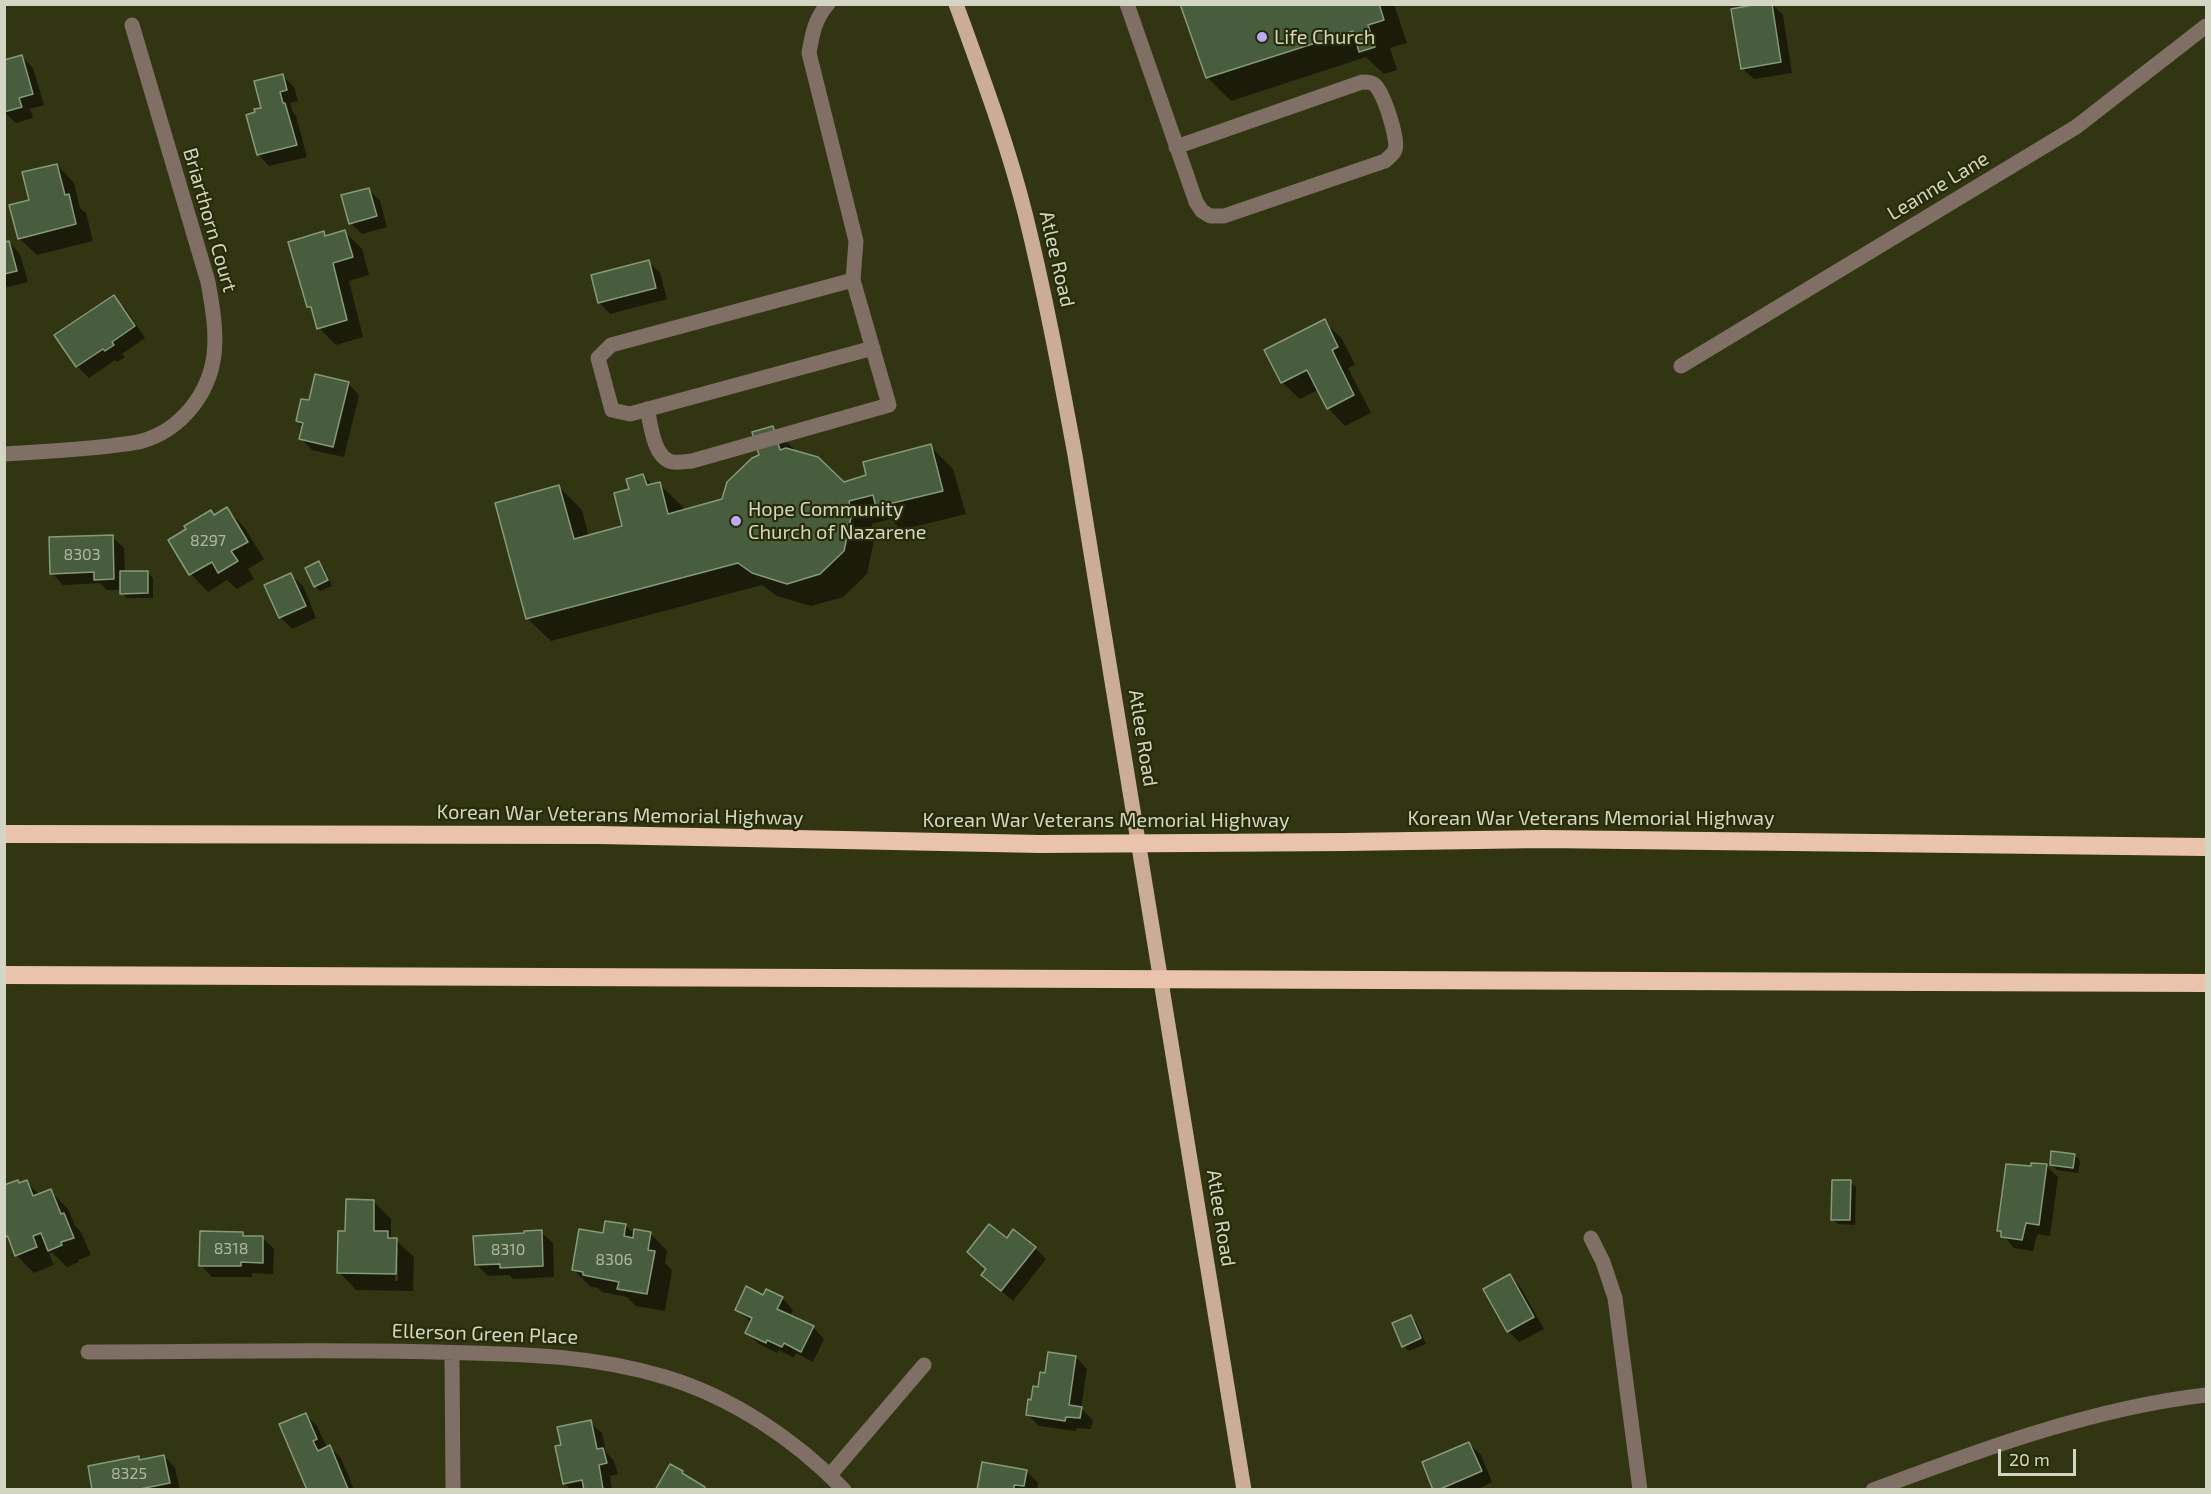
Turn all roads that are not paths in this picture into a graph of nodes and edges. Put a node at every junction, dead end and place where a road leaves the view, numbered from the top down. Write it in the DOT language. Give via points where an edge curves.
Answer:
graph roads {
  1 [pos="828,4"];
  2 [pos="956,4"];
  3 [pos="1127,4"];
  4 [pos="132,25"];
  5 [pos="2206,26"];
  6 [pos="1176,147"];
  7 [pos="854,280"];
  8 [pos="873,348"];
  9 [pos="1681,366"];
  10 [pos="647,409"];
  11 [pos="4,454"];
  12 [pos="4,834"];
  13 [pos="2206,847"];
  14 [pos="4,975"];
  15 [pos="2206,983"];
  16 [pos="1591,1238"];
  17 [pos="88,1352"];
  18 [pos="452,1353"];
  19 [pos="924,1365"];
  20 [pos="2206,1395"];
  21 [pos="830,1475"];
  22 [pos="453,1490"];
  23 [pos="844,1490"];
  24 [pos="1244,1490"];
  25 [pos="1640,1490"];
  26 [pos="1873,1490"];
  1 -- 7 [label="street" via="813,31 809,53 856,241"];
  2 -- 24 [label="main road, Atlee Road" via="994,107 1047,305 1075,455"];
  3 -- 6 [label="street"];
  4 -- 11 [label="street, Briarthorn Court" via="208,282 215,353 209,378 185,416 169,429 142,441 71,451"];
  5 -- 9 [label="street, Leanne Lane" via="2076,127"];
  6 -- 6 [label="street" via="1202,211 1210,216 1224,216 1385,161 1396,144 1376,86 1362,82"];
  7 -- 8 [label="street"];
  7 -- 10 [label="street" via="611,345 598,358 612,410 630,414"];
  8 -- 10 [label="street"];
  8 -- 10 [label="street" via="889,405 692,460 669,461 661,454"];
  12 -- 13 [label="highway, Korean War Veterans Memorial Highway" via="599,835 1040,844 1543,839"];
  14 -- 15 [label="highway"];
  16 -- 25 [label="street" via="1615,1298"];
  17 -- 18 [label="street, Ellerson Green Place"];
  18 -- 21 [label="street, Ellerson Green Place" via="566,1357 618,1364 668,1378 717,1398 762,1423"];
  18 -- 22 [label="street"];
  19 -- 21 [label="street"];
  20 -- 26 [label="street" via="2096,1416"];
  21 -- 23 [label="street, Ellerson Green Place"];
}
